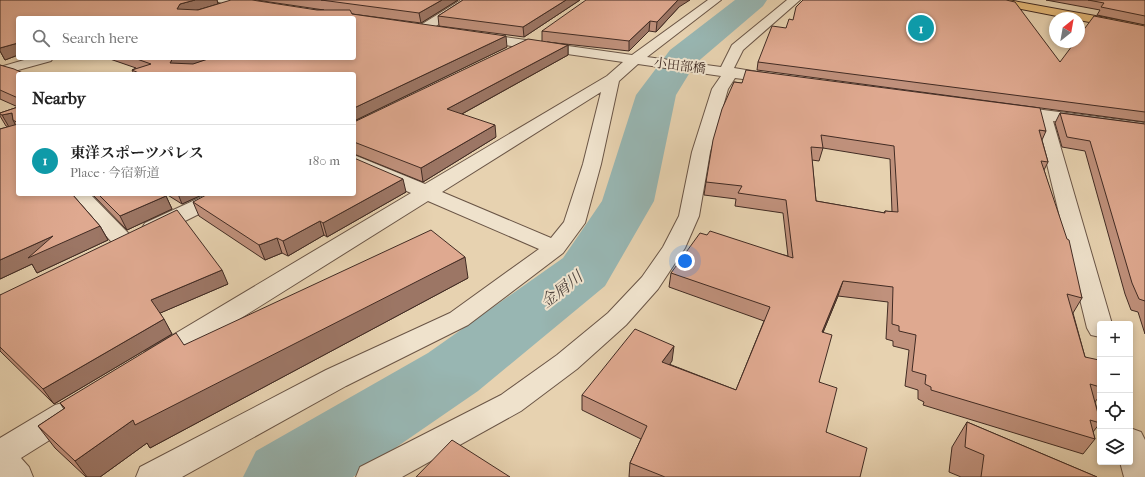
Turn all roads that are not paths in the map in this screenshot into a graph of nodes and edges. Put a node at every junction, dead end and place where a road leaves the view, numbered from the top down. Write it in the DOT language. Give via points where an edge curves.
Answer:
graph roads {
  1 [pos="469,0"];
  2 [pos="715,0"];
  3 [pos="794,0"];
  4 [pos="990,0"];
  5 [pos="1013,0"];
  6 [pos="219,5"];
  7 [pos="271,7"];
  8 [pos="1145,24"];
  9 [pos="408,27"];
  10 [pos="423,29"];
  11 [pos="1145,29"];
  12 [pos="445,33"];
  13 [pos="460,35"];
  14 [pos="540,35"];
  15 [pos="526,44"];
  16 [pos="506,54"];
  17 [pos="37,60"];
  18 [pos="634,60"];
  19 [pos="4,67"];
  20 [pos="729,72"];
  21 [pos="612,79"];
  22 [pos="790,81"];
  23 [pos="997,109"];
  24 [pos="1043,115"];
  25 [pos="1145,128"];
  26 [pos="356,161"];
  27 [pos="428,192"];
  28 [pos="80,196"];
  29 [pos="220,196"];
  30 [pos="124,242"];
  31 [pos="555,248"];
  32 [pos="104,252"];
  33 [pos="1098,321"];
  34 [pos="136,371"];
  35 [pos="82,404"];
  36 [pos="1133,452"];
  37 [pos="0,454"];
  38 [pos="0,457"];
  39 [pos="16,477"];
  40 [pos="152,477"];
  41 [pos="372,477"];
  42 [pos="1140,477"];
  1 -- 10 [label="street"];
  2 -- 18 [label="street"];
  3 -- 20 [label="street" via="737,48"];
  4 -- 11 [label="highway"];
  5 -- 8 [label="highway"];
  6 -- 7 [label="street" via="241,3"];
  9 -- 10 [label="street"];
  10 -- 12 [label="street"];
  13 -- 15 [label="street, 小田部橋"];
  14 -- 15 [label="street"];
  15 -- 16 [label="street"];
  15 -- 18 [label="street, 小田部橋"];
  17 -- 19 [label="street"];
  18 -- 20 [label="street, 小田部橋"];
  18 -- 21 [label="street"];
  20 -- 22 [label="street, 小田部橋"];
  20 -- 41 [label="street" via="720,89 701,152 689,216 674,248 650,283 611,324 567,362 511,403"];
  21 -- 27 [label="street"];
  21 -- 31 [label="street" via="592,164 574,223"];
  23 -- 24 [label="street"];
  24 -- 25 [label="street"];
  24 -- 33 [label="street"];
  26 -- 27 [label="street"];
  27 -- 31 [label="street"];
  27 -- 34 [label="street"];
  28 -- 30 [label="street"];
  29 -- 30 [label="street"];
  30 -- 32 [label="street"];
  31 -- 40 [label="street" via="459,319 336,378"];
  35 -- 37 [label="street"];
  36 -- 42 [label="street"];
  38 -- 39 [label="street"];
}
